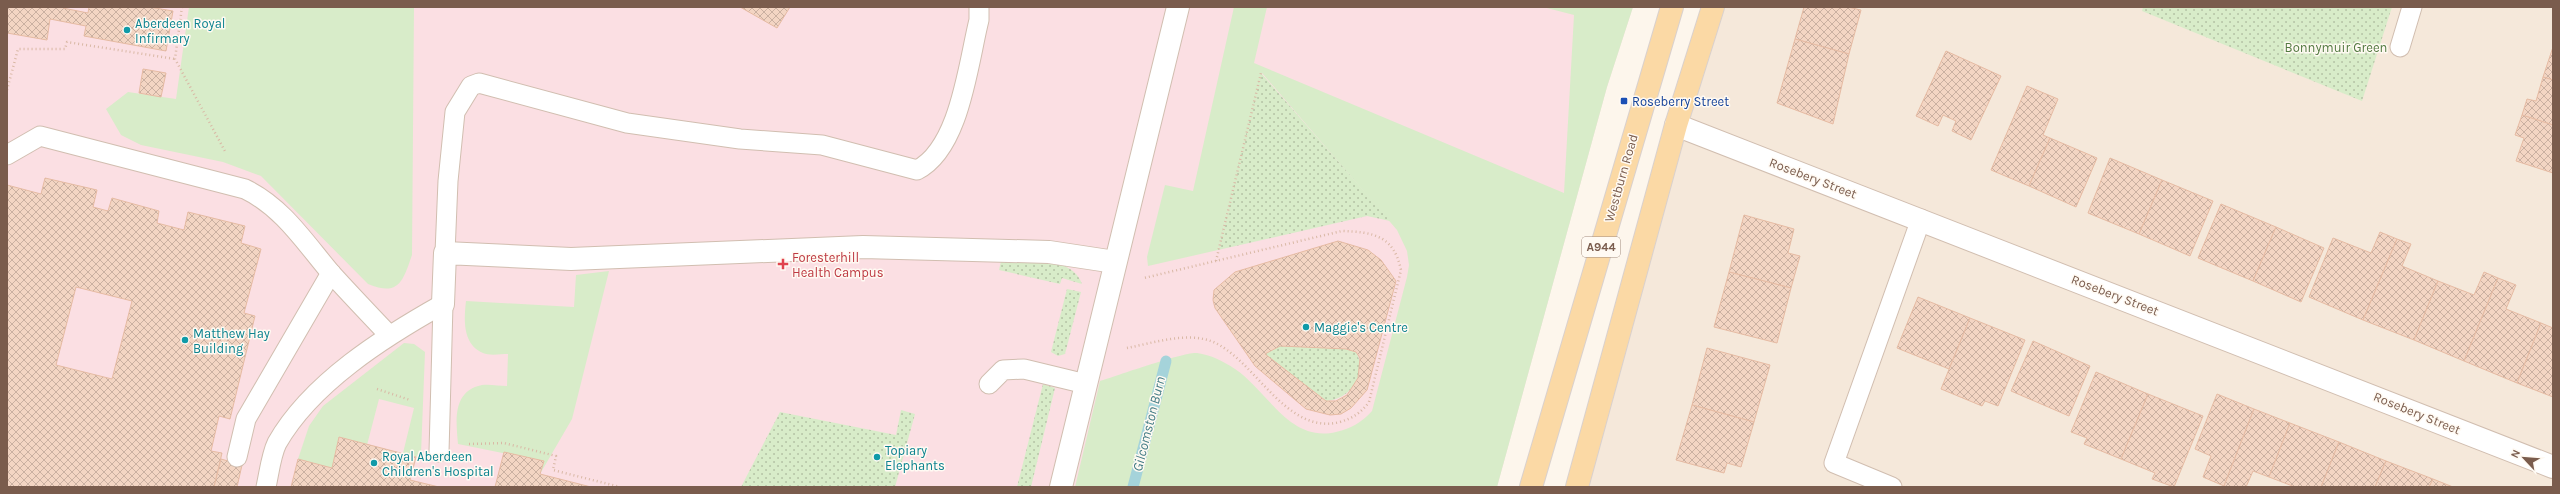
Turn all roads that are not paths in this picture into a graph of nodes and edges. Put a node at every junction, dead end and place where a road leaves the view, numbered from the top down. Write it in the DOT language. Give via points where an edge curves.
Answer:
graph roads {
  1 [pos="979,7"];
  2 [pos="1178,7"];
  3 [pos="1672,7"];
  4 [pos="1713,7"];
  5 [pos="2412,7"];
  6 [pos="2400,47"];
  7 [pos="1676,125"];
  8 [pos="7,155"];
  9 [pos="1921,219"];
  10 [pos="446,253"];
  11 [pos="1115,262"];
  12 [pos="331,273"];
  13 [pos="443,304"];
  14 [pos="389,335"];
  15 [pos="989,384"];
  16 [pos="1086,384"];
  17 [pos="438,452"];
  18 [pos="237,457"];
  19 [pos="2553,467"];
  20 [pos="266,487"];
  21 [pos="1061,487"];
  22 [pos="1531,487"];
  23 [pos="1577,487"];
  24 [pos="1892,487"];
  1 -- 10 [label="lane" via="979,20 955,119 930,164 917,170 822,145 740,139 626,123 510,90 479,83 471,86 455,112 448,182"];
  2 -- 11 [label="street"];
  3 -- 22 [label="main road, Westburn Road / A944"];
  4 -- 7 [label="main road, A944"];
  5 -- 6 [label="lane"];
  7 -- 9 [label="street, Rosebery Street"];
  7 -- 23 [label="main road, A944"];
  8 -- 12 [label="lane" via="40,136 236,185 264,198 285,217"];
  9 -- 19 [label="street, Rosebery Street"];
  9 -- 24 [label="lane" via="1834,463"];
  10 -- 11 [label="street" via="571,259 863,247 1049,252"];
  10 -- 13 [label="street"];
  11 -- 16 [label="street"];
  12 -- 14 [label="lane"];
  12 -- 18 [label="lane" via="246,419"];
  13 -- 14 [label="lane"];
  13 -- 17 [label="lane"];
  14 -- 20 [label="lane" via="307,400 277,444"];
  15 -- 16 [label="lane" via="1003,370 1024,368"];
  16 -- 21 [label="street"];
}
